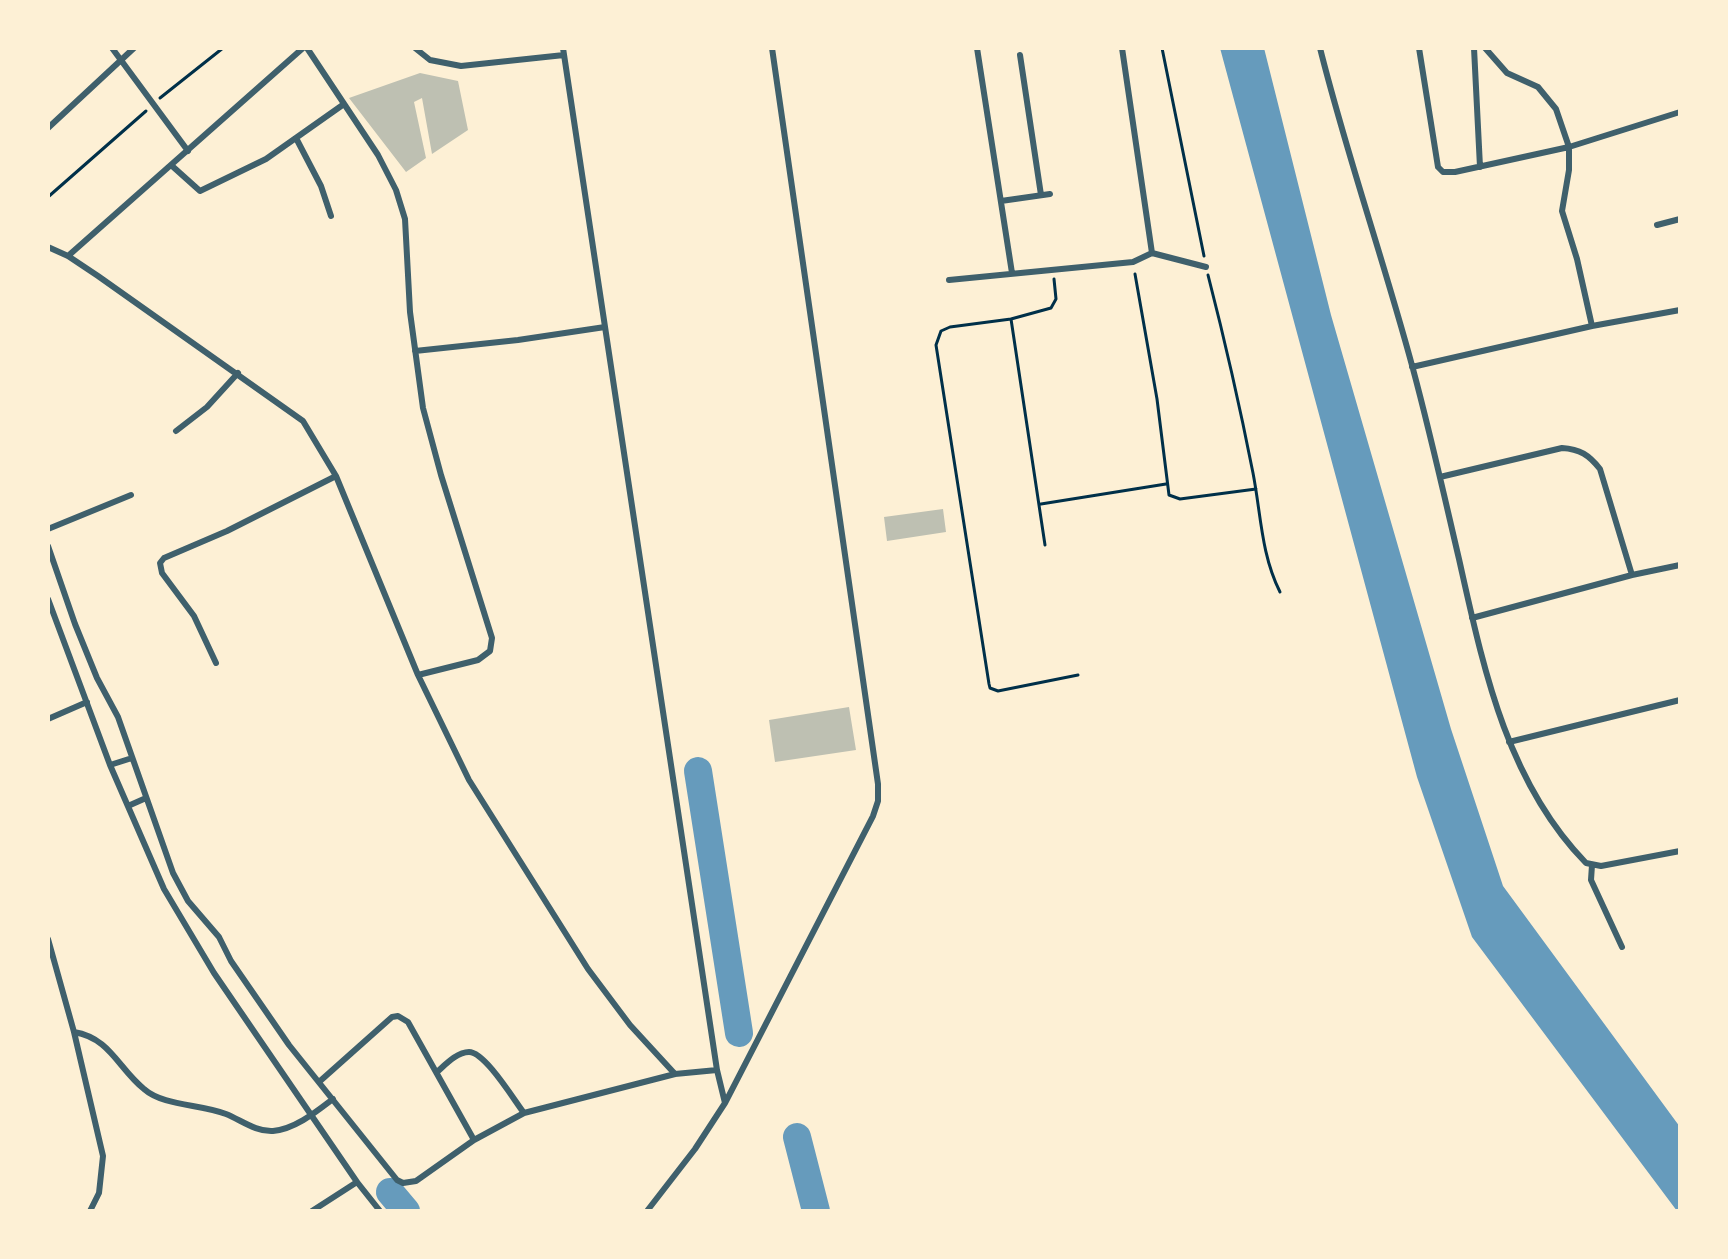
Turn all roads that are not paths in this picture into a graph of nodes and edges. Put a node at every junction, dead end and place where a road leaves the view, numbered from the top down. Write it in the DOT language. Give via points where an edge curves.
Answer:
graph roads {
  1 [pos="112,48"];
  2 [pos="134,48"];
  3 [pos="305,48"];
  4 [pos="415,48"];
  5 [pos="772,48"];
  6 [pos="977,48"];
  7 [pos="1122,48"];
  8 [pos="1320,48"];
  9 [pos="1419,48"];
  10 [pos="1474,48"];
  11 [pos="1485,48"];
  12 [pos="563,51"];
  13 [pos="1020,55"];
  14 [pos="120,60"];
  15 [pos="344,104"];
  16 [pos="1680,112"];
  17 [pos="48,128"];
  18 [pos="296,138"];
  19 [pos="1569,147"];
  20 [pos="188,151"];
  21 [pos="171,165"];
  22 [pos="1480,167"];
  23 [pos="1050,194"];
  24 [pos="1041,195"];
  25 [pos="1001,201"];
  26 [pos="331,216"];
  27 [pos="1680,219"];
  28 [pos="1657,225"];
  29 [pos="48,247"];
  30 [pos="1152,253"];
  31 [pos="68,256"];
  32 [pos="1206,267"];
  33 [pos="1012,273"];
  34 [pos="949,280"];
  35 [pos="1680,310"];
  36 [pos="1592,326"];
  37 [pos="605,327"];
  38 [pos="415,351"];
  39 [pos="1412,367"];
  40 [pos="238,373"];
  41 [pos="176,431"];
  42 [pos="336,476"];
  43 [pos="1440,477"];
  44 [pos="131,495"];
  45 [pos="48,529"];
  46 [pos="48,546"];
  47 [pos="1680,565"];
  48 [pos="1632,575"];
  49 [pos="48,599"];
  50 [pos="50,611"];
  51 [pos="1472,618"];
  52 [pos="75,624"];
  53 [pos="59,628"];
  54 [pos="216,663"];
  55 [pos="418,675"];
  56 [pos="1680,700"];
  57 [pos="87,702"];
  58 [pos="48,719"];
  59 [pos="1509,742"];
  60 [pos="132,758"];
  61 [pos="110,765"];
  62 [pos="146,798"];
  63 [pos="128,806"];
  64 [pos="1680,851"];
  65 [pos="1592,865"];
  66 [pos="48,939"];
  67 [pos="1622,947"];
  68 [pos="74,1032"];
  69 [pos="717,1070"];
  70 [pos="437,1072"];
  71 [pos="675,1074"];
  72 [pos="319,1082"];
  73 [pos="333,1099"];
  74 [pos="725,1103"];
  75 [pos="524,1113"];
  76 [pos="312,1115"];
  77 [pos="474,1140"];
  78 [pos="357,1182"];
  79 [pos="90,1211"];
  80 [pos="312,1211"];
  81 [pos="380,1211"];
  82 [pos="647,1211"];
  1 -- 14 [label="street"];
  2 -- 14 [label="street"];
  3 -- 15 [label="street"];
  3 -- 20 [label="street"];
  4 -- 12 [label="street" via="430,60 461,66"];
  5 -- 74 [label="street" via="878,801"];
  6 -- 25 [label="street"];
  7 -- 30 [label="street"];
  8 -- 39 [label="street"];
  9 -- 22 [label="street" via="1439,170"];
  10 -- 22 [label="street"];
  11 -- 19 [label="street" via="1507,73 1548,97"];
  12 -- 37 [label="street"];
  13 -- 24 [label="street"];
  14 -- 17 [label="street"];
  14 -- 20 [label="street"];
  15 -- 18 [label="street"];
  15 -- 38 [label="street" via="378,155 405,219"];
  16 -- 19 [label="street"];
  18 -- 21 [label="street" via="200,191"];
  18 -- 26 [label="street"];
  19 -- 22 [label="street"];
  19 -- 36 [label="street" via="1562,211"];
  20 -- 21 [label="street"];
  21 -- 31 [label="street"];
  23 -- 24 [label="street"];
  24 -- 25 [label="street"];
  25 -- 33 [label="street"];
  27 -- 28 [label="street"];
  29 -- 31 [label="street"];
  30 -- 32 [label="street"];
  30 -- 33 [label="street" via="1133,262"];
  31 -- 40 [label="street"];
  33 -- 34 [label="street"];
  35 -- 36 [label="street"];
  36 -- 39 [label="street"];
  37 -- 38 [label="street"];
  37 -- 69 [label="street"];
  38 -- 55 [label="street" via="423,408 492,638 490,651 478,660"];
  39 -- 43 [label="street"];
  40 -- 41 [label="street"];
  40 -- 42 [label="street" via="303,421"];
  42 -- 54 [label="street" via="160,563"];
  42 -- 55 [label="street"];
  43 -- 48 [label="street" via="1576,449 1600,469"];
  43 -- 51 [label="street"];
  44 -- 45 [label="street"];
  46 -- 52 [label="street"];
  47 -- 48 [label="street"];
  48 -- 51 [label="street"];
  49 -- 50 [label="street"];
  50 -- 53 [label="street"];
  51 -- 59 [label="street"];
  52 -- 53 [label="street"];
  52 -- 60 [label="street"];
  53 -- 57 [label="street"];
  55 -- 71 [label="street" via="462,767 569,942 630,1025"];
  56 -- 59 [label="street"];
  57 -- 58 [label="street"];
  57 -- 61 [label="street"];
  59 -- 65 [label="street" via="1551,819"];
  60 -- 61 [label="street"];
  60 -- 62 [label="street"];
  61 -- 63 [label="street"];
  62 -- 63 [label="street"];
  62 -- 72 [label="street" via="188,901 219,937"];
  63 -- 76 [label="street" via="164,889 192,937"];
  64 -- 65 [label="street"];
  65 -- 67 [label="street" via="1591,880"];
  66 -- 68 [label="street"];
  68 -- 76 [label="street" via="96,1038 141,1088 161,1099 212,1109 261,1130 284,1128"];
  68 -- 79 [label="street" via="103,1156 99,1193"];
  69 -- 71 [label="street"];
  69 -- 74 [label="street"];
  70 -- 72 [label="street" via="408,1022 398,1016"];
  70 -- 75 [label="street" via="465,1052 474,1052"];
  70 -- 77 [label="street"];
  71 -- 75 [label="street"];
  72 -- 73 [label="street"];
  73 -- 76 [label="street"];
  73 -- 77 [label="street" via="403,1183 416,1181"];
  74 -- 82 [label="street"];
  75 -- 77 [label="street"];
  76 -- 78 [label="street"];
  78 -- 80 [label="street"];
  78 -- 81 [label="street"];
}
